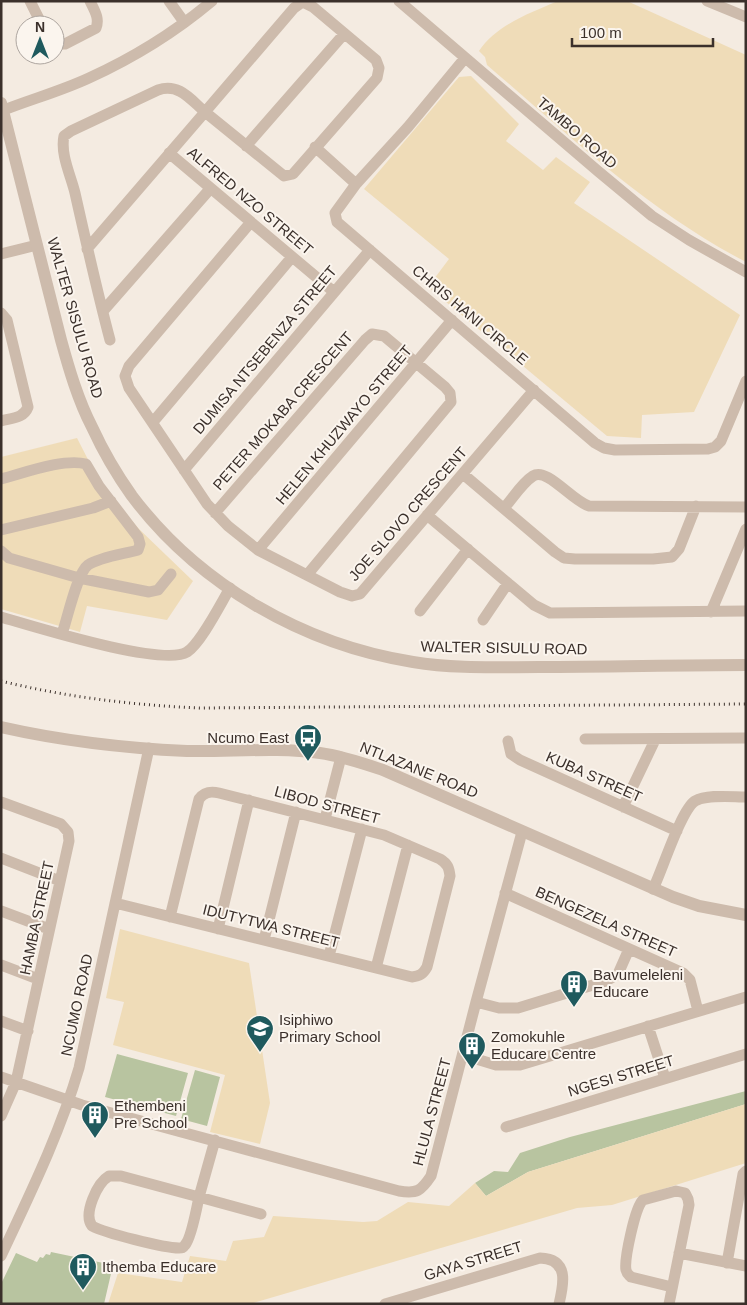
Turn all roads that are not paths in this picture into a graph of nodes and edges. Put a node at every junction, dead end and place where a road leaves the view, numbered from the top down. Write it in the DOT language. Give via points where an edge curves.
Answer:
graph roads {
  1 [pos="30,1"];
  2 [pos="90,1"];
  3 [pos="169,1"];
  4 [pos="212,1"];
  5 [pos="399,1"];
  6 [pos="707,1"];
  7 [pos="37,15"];
  8 [pos="746,16"];
  9 [pos="184,22"];
  10 [pos="344,34"];
  11 [pos="65,44"];
  12 [pos="465,58"];
  13 [pos="2,107"];
  14 [pos="205,112"];
  15 [pos="246,146"];
  16 [pos="315,148"];
  17 [pos="169,153"];
  18 [pos="356,184"];
  19 [pos="210,189"];
  20 [pos="251,222"];
  21 [pos="37,246"];
  22 [pos="87,249"];
  23 [pos="370,250"];
  24 [pos="1,254"];
  25 [pos="292,257"];
  26 [pos="746,272"];
  27 [pos="334,292"];
  28 [pos="103,311"];
  29 [pos="1,313"];
  30 [pos="452,320"];
  31 [pos="110,340"];
  32 [pos="416,364"];
  33 [pos="746,381"];
  34 [pos="534,390"];
  35 [pos="743,397"];
  36 [pos="1,421"];
  37 [pos="153,422"];
  38 [pos="184,470"];
  39 [pos="463,474"];
  40 [pos="1,479"];
  41 [pos="111,501"];
  42 [pos="696,506"];
  43 [pos="746,507"];
  44 [pos="504,508"];
  45 [pos="215,513"];
  46 [pos="427,515"];
  47 [pos="746,529"];
  48 [pos="1,530"];
  49 [pos="468,549"];
  50 [pos="258,550"];
  51 [pos="1,551"];
  52 [pos="170,574"];
  53 [pos="307,575"];
  54 [pos="79,578"];
  55 [pos="508,583"];
  56 [pos="230,588"];
  57 [pos="746,611"];
  58 [pos="420,612"];
  59 [pos="711,612"];
  60 [pos="1,617"];
  61 [pos="483,620"];
  62 [pos="62,634"];
  63 [pos="746,665"];
  64 [pos="1,727"];
  65 [pos="746,738"];
  66 [pos="585,739"];
  67 [pos="655,740"];
  68 [pos="508,741"];
  69 [pos="149,748"];
  70 [pos="341,757"];
  71 [pos="746,797"];
  72 [pos="250,800"];
  73 [pos="1,802"];
  74 [pos="623,807"];
  75 [pos="296,812"];
  76 [pos="325,819"];
  77 [pos="362,829"];
  78 [pos="677,831"];
  79 [pos="522,832"];
  80 [pos="408,845"];
  81 [pos="1,858"];
  82 [pos="60,881"];
  83 [pos="653,889"];
  84 [pos="505,893"];
  85 [pos="115,903"];
  86 [pos="1,911"];
  87 [pos="746,915"];
  88 [pos="170,917"];
  89 [pos="49,929"];
  90 [pos="218,929"];
  91 [pos="264,940"];
  92 [pos="629,949"];
  93 [pos="329,956"];
  94 [pos="1,965"];
  95 [pos="376,968"];
  96 [pos="419,976"];
  97 [pos="38,979"];
  98 [pos="746,997"];
  99 [pos="476,1002"];
  100 [pos="698,1010"];
  101 [pos="1,1021"];
  102 [pos="648,1026"];
  103 [pos="28,1031"];
  104 [pos="746,1054"];
  105 [pos="463,1055"];
  106 [pos="1,1077"];
  107 [pos="665,1078"];
  108 [pos="16,1082"];
  109 [pos="69,1101"];
  110 [pos="1,1116"];
  111 [pos="506,1127"];
  112 [pos="215,1140"];
  113 [pos="746,1171"];
  114 [pos="199,1197"];
  115 [pos="261,1214"];
  116 [pos="741,1214"];
  117 [pos="679,1253"];
  118 [pos="1,1256"];
  119 [pos="727,1263"];
  120 [pos="746,1266"];
  121 [pos="672,1287"];
  122 [pos="673,1303"];
  123 [pos="385,1304"];
  124 [pos="559,1304"];
  1 -- 7 [label="street"];
  2 -- 11 [label="street" via="97,16 96,28"];
  3 -- 9 [label="street"];
  4 -- 9 [label="street"];
  5 -- 12 [label="street, TAMBO ROAD"];
  6 -- 8 [label="street"];
  9 -- 13 [label="street" via="126,60 89,78"];
  10 -- 14 [label="street" via="313,7 298,4"];
  10 -- 15 [label="street"];
  10 -- 16 [label="street" via="376,60 379,72"];
  12 -- 18 [label="street, CHRIS HANI CIRCLE"];
  12 -- 26 [label="street, TAMBO ROAD" via="652,216"];
  13 -- 21 [label="street, WALTER SISULU ROAD"];
  14 -- 15 [label="street"];
  14 -- 17 [label="street"];
  14 -- 22 [label="street" via="180,91 164,88 64,136"];
  15 -- 16 [label="street" via="286,176 293,174"];
  16 -- 18 [label="street"];
  17 -- 19 [label="street, ALFRED NZO STREET"];
  17 -- 22 [label="street"];
  18 -- 23 [label="street, CHRIS HANI CIRCLE" via="335,216 337,222"];
  19 -- 20 [label="street, ALFRED NZO STREET"];
  19 -- 28 [label="street"];
  20 -- 25 [label="street, ALFRED NZO STREET"];
  20 -- 37 [label="street, JOE SLOVO CRESCENT" via="125,373 129,388"];
  21 -- 24 [label="street"];
  21 -- 56 [label="street, WALTER SISULU ROAD" via="71,376 90,426 132,496 156,524 189,557"];
  22 -- 28 [label="street"];
  23 -- 27 [label="street, DUMISA NTSEBENZA STREET"];
  23 -- 30 [label="street, CHRIS HANI CIRCLE"];
  25 -- 27 [label="street, ALFRED NZO STREET"];
  25 -- 37 [label="street"];
  27 -- 38 [label="street, DUMISA NTSEBENZA STREET"];
  28 -- 31 [label="street"];
  29 -- 36 [label="street" via="7,320 28,407 20,416"];
  30 -- 32 [label="street, HELEN KHUZWAYO STREET"];
  30 -- 34 [label="street, CHRIS HANI CIRCLE"];
  32 -- 45 [label="street, PETER MOKABA CRESCENT" via="384,336 376,333 368,336"];
  32 -- 50 [label="street, HELEN KHUZWAYO STREET"];
  32 -- 53 [label="street, PETER MOKABA CRESCENT" via="450,393 450,406"];
  33 -- 35 [label="street, CHRIS HANI CIRCLE"];
  34 -- 35 [label="street, CHRIS HANI CIRCLE" via="595,442 615,450 715,447"];
  34 -- 39 [label="street, JOE SLOVO CRESCENT"];
  37 -- 38 [label="street, JOE SLOVO CRESCENT"];
  38 -- 45 [label="street, JOE SLOVO CRESCENT"];
  39 -- 44 [label="street"];
  39 -- 46 [label="street, JOE SLOVO CRESCENT"];
  40 -- 41 [label="street" via="77,462 86,464"];
  41 -- 48 [label="street"];
  41 -- 54 [label="street" via="138,537 138,550 95,561 86,566"];
  42 -- 43 [label="street"];
  42 -- 44 [label="street" via="589,506 577,501 546,475 538,474 530,478"];
  42 -- 44 [label="street" via="676,554 653,559 564,558"];
  45 -- 50 [label="street, JOE SLOVO CRESCENT"];
  46 -- 49 [label="street"];
  46 -- 53 [label="street, JOE SLOVO CRESCENT" via="360,594 348,596"];
  47 -- 59 [label="street"];
  49 -- 55 [label="street"];
  49 -- 58 [label="street"];
  50 -- 53 [label="street, JOE SLOVO CRESCENT"];
  51 -- 54 [label="street" via="9,558"];
  52 -- 54 [label="street" via="158,590 149,592"];
  54 -- 62 [label="street"];
  55 -- 59 [label="street" via="538,608 550,613"];
  55 -- 61 [label="street"];
  56 -- 62 [label="street" via="205,631 187,652 177,655 144,652"];
  56 -- 63 [label="street, WALTER SISULU ROAD" via="305,632 364,652 414,662 490,667"];
  57 -- 59 [label="street"];
  60 -- 62 [label="street"];
  64 -- 69 [label="street, NTLAZANE ROAD" via="81,742"];
  65 -- 67 [label="street"];
  66 -- 67 [label="street"];
  67 -- 74 [label="street"];
  68 -- 74 [label="street, KUBA STREET" via="511,754 520,760"];
  69 -- 70 [label="street, NTLAZANE ROAD" via="291,751"];
  69 -- 85 [label="street, NCUMO ROAD"];
  70 -- 76 [label="street"];
  70 -- 79 [label="street, NTLAZANE ROAD" via="383,770"];
  71 -- 78 [label="street" via="696,800 690,805"];
  72 -- 75 [label="street, LIBOD STREET"];
  72 -- 88 [label="street, LIBOD STREET" via="214,791 202,794"];
  72 -- 90 [label="street"];
  73 -- 82 [label="street, HAMBA STREET" via="57,822 66,829 69,842"];
  74 -- 78 [label="street, KUBA STREET"];
  75 -- 76 [label="street, LIBOD STREET"];
  75 -- 91 [label="street"];
  76 -- 77 [label="street, LIBOD STREET"];
  77 -- 80 [label="street, LIBOD STREET"];
  77 -- 93 [label="street"];
  78 -- 83 [label="street"];
  79 -- 83 [label="street, NTLAZANE ROAD"];
  79 -- 84 [label="street, HLULA STREET"];
  80 -- 95 [label="street"];
  80 -- 96 [label="street, LIBOD STREET" via="446,863 450,876 427,967"];
  81 -- 82 [label="street"];
  82 -- 89 [label="street, HAMBA STREET"];
  83 -- 87 [label="street, NTLAZANE ROAD" via="699,906"];
  84 -- 92 [label="street, BENGEZELA STREET"];
  84 -- 99 [label="street, HLULA STREET"];
  85 -- 88 [label="street, IDUTYTWA STREET"];
  85 -- 109 [label="street, NCUMO ROAD"];
  86 -- 89 [label="street"];
  88 -- 90 [label="street, IDUTYTWA STREET"];
  89 -- 97 [label="street, HAMBA STREET"];
  90 -- 91 [label="street, IDUTYTWA STREET"];
  91 -- 93 [label="street, IDUTYTWA STREET"];
  92 -- 99 [label="street" via="618,974 606,982 518,1008 499,1008"];
  92 -- 100 [label="street, BENGEZELA STREET" via="688,976"];
  93 -- 95 [label="street, IDUTYTWA STREET"];
  94 -- 97 [label="street"];
  95 -- 96 [label="street, IDUTYTWA STREET"];
  97 -- 103 [label="street, HAMBA STREET"];
  98 -- 100 [label="street"];
  99 -- 105 [label="street, HLULA STREET"];
  100 -- 102 [label="street"];
  101 -- 103 [label="street"];
  102 -- 105 [label="street" via="520,1065 496,1064"];
  102 -- 107 [label="street"];
  103 -- 108 [label="street, HAMBA STREET"];
  104 -- 107 [label="street, NGESI STREET"];
  105 -- 112 [label="street, HLULA STREET" via="431,1176 423,1188 411,1193"];
  106 -- 108 [label="street, HLULA STREET"];
  107 -- 111 [label="street, NGESI STREET"];
  108 -- 109 [label="street, HLULA STREET"];
  108 -- 110 [label="street, HAMBA STREET"];
  109 -- 112 [label="street, HLULA STREET"];
  109 -- 118 [label="street, NCUMO ROAD"];
  112 -- 114 [label="street"];
  113 -- 116 [label="street" via="743,1174"];
  114 -- 114 [label="street" via="122,1176 109,1176 101,1184 88,1218 96,1229 182,1248 188,1240"];
  114 -- 115 [label="street"];
  116 -- 119 [label="street"];
  117 -- 119 [label="street"];
  117 -- 121 [label="street"];
  117 -- 121 [label="street" via="689,1206 685,1192 676,1191 643,1200 635,1215 626,1265 628,1274"];
  119 -- 120 [label="street"];
  121 -- 122 [label="street"];
  123 -- 124 [label="street, GAYA STREET" via="540,1258 560,1265"];
}
